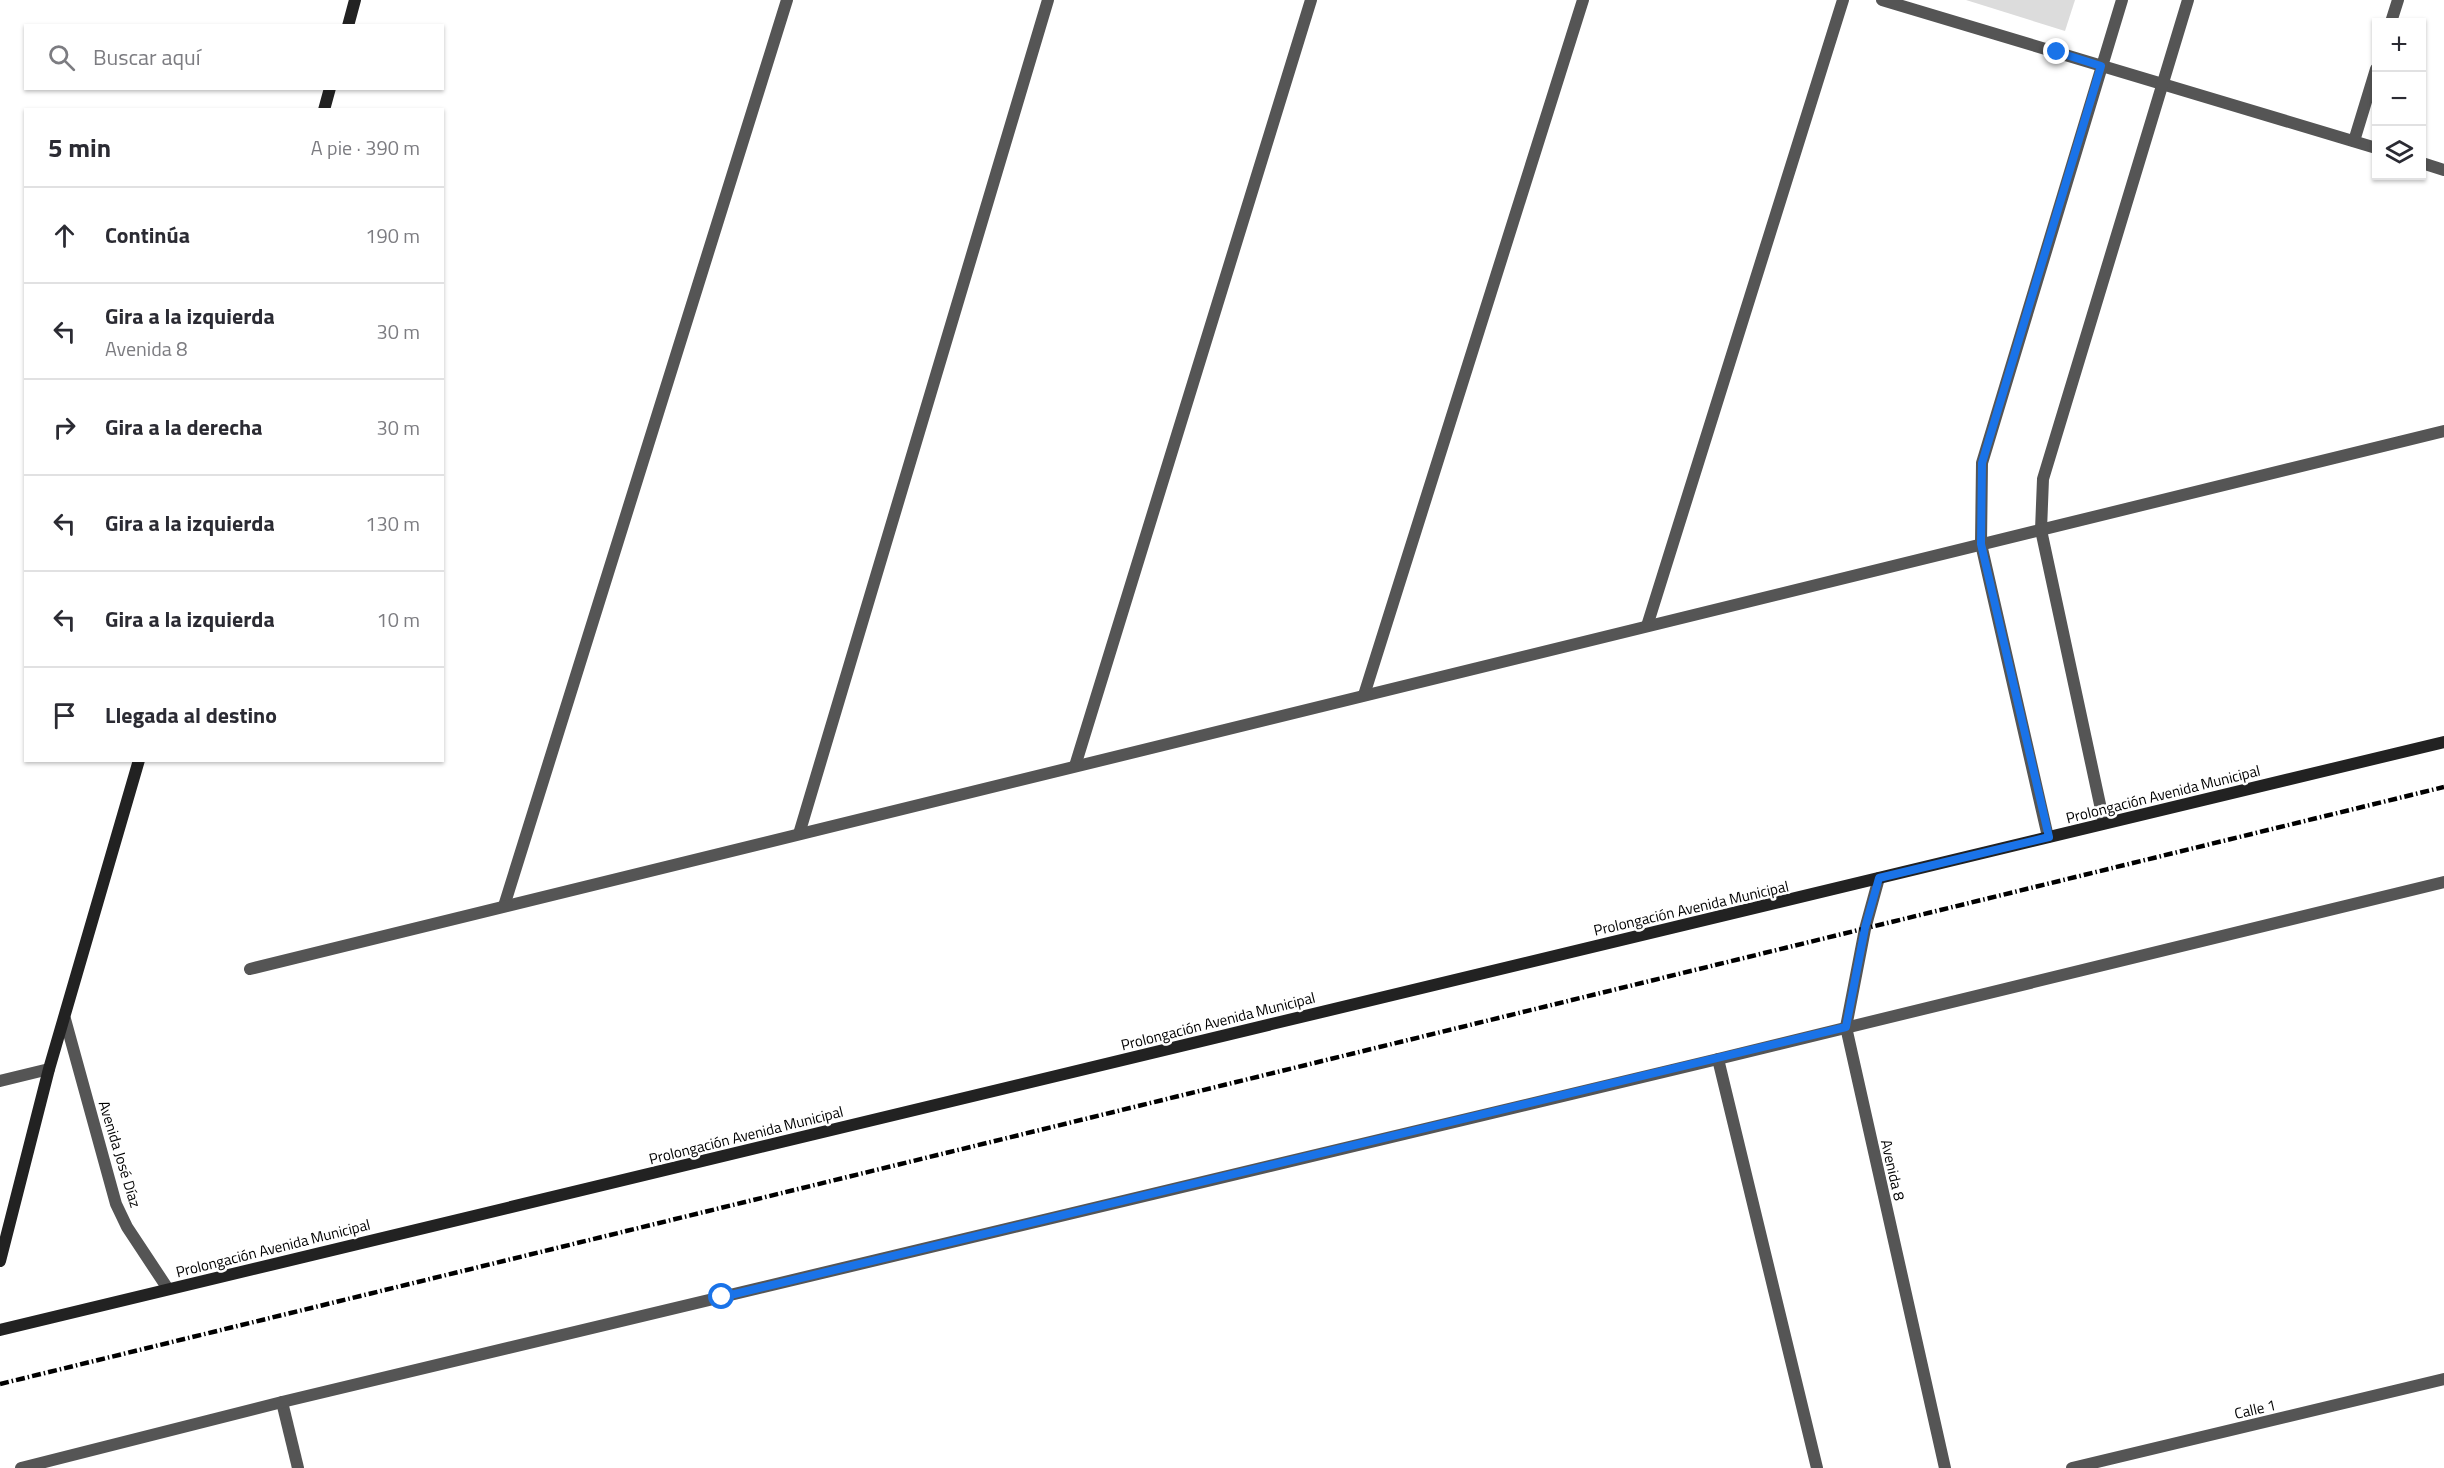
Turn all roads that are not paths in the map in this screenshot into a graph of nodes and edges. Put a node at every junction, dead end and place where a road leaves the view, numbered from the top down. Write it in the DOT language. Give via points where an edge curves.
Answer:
graph roads {
  1 [pos="356,0"];
  2 [pos="787,0"];
  3 [pos="1048,0"];
  4 [pos="1311,0"];
  5 [pos="1583,0"];
  6 [pos="1843,0"];
  7 [pos="1882,0"];
  8 [pos="2122,0"];
  9 [pos="2188,0"];
  10 [pos="2398,0"];
  11 [pos="2392,18"];
  12 [pos="349,24"];
  13 [pos="2101,66"];
  14 [pos="2375,72"];
  15 [pos="2163,84"];
  16 [pos="329,90"];
  17 [pos="325,108"];
  18 [pos="2354,141"];
  19 [pos="2372,147"];
  20 [pos="2426,165"];
  21 [pos="2444,170"];
  22 [pos="2444,431"];
  23 [pos="2041,530"];
  24 [pos="1981,544"];
  25 [pos="1647,626"];
  26 [pos="1364,695"];
  27 [pos="2444,742"];
  28 [pos="138,762"];
  29 [pos="1075,766"];
  30 [pos="2104,823"];
  31 [pos="799,834"];
  32 [pos="2049,837"];
  33 [pos="1879,878"];
  34 [pos="2444,882"];
  35 [pos="504,906"];
  36 [pos="250,969"];
  37 [pos="65,1019"];
  38 [pos="1846,1027"];
  39 [pos="1718,1059"];
  40 [pos="49,1069"];
  41 [pos="0,1081"];
  42 [pos="0,1261"];
  43 [pos="168,1289"];
  44 [pos="0,1330"];
  45 [pos="2444,1379"];
  46 [pos="282,1402"];
  47 [pos="21,1468"];
  48 [pos="298,1468"];
  49 [pos="1817,1468"];
  50 [pos="1945,1468"];
  51 [pos="2073,1468"];
  1 -- 12 [label="main road"];
  2 -- 35 [label="street"];
  3 -- 31 [label="street"];
  4 -- 29 [label="street"];
  5 -- 26 [label="street"];
  6 -- 25 [label="street"];
  7 -- 13 [label="street"];
  8 -- 13 [label="street"];
  9 -- 15 [label="street"];
  10 -- 11 [label="street"];
  13 -- 15 [label="street"];
  13 -- 24 [label="street" via="1982,463"];
  14 -- 18 [label="street"];
  15 -- 18 [label="street"];
  15 -- 23 [label="street" via="2043,479"];
  16 -- 17 [label="main road"];
  18 -- 19 [label="street"];
  20 -- 21 [label="street"];
  22 -- 23 [label="street"];
  23 -- 24 [label="street"];
  23 -- 30 [label="street"];
  24 -- 25 [label="street"];
  24 -- 32 [label="street"];
  25 -- 26 [label="street"];
  26 -- 29 [label="street"];
  27 -- 30 [label="main road, Prolongación Avenida Municipal"];
  28 -- 37 [label="main road"];
  29 -- 31 [label="street"];
  30 -- 32 [label="main road, Prolongación Avenida Municipal"];
  31 -- 35 [label="street"];
  32 -- 33 [label="main road, Prolongación Avenida Municipal"];
  33 -- 38 [label="street, Avenida 8"];
  33 -- 43 [label="main road, Prolongación Avenida Municipal"];
  34 -- 38 [label="street"];
  35 -- 36 [label="street"];
  37 -- 40 [label="main road"];
  37 -- 43 [label="street, Avenida José Díaz" via="116,1203 127,1227"];
  38 -- 39 [label="street"];
  38 -- 50 [label="street, Avenida 8"];
  39 -- 46 [label="street"];
  39 -- 49 [label="street"];
  40 -- 41 [label="street"];
  40 -- 42 [label="main road"];
  43 -- 44 [label="main road, Prolongación Avenida Municipal"];
  45 -- 51 [label="street, Calle 1"];
  46 -- 47 [label="street"];
  46 -- 48 [label="street"];
}
